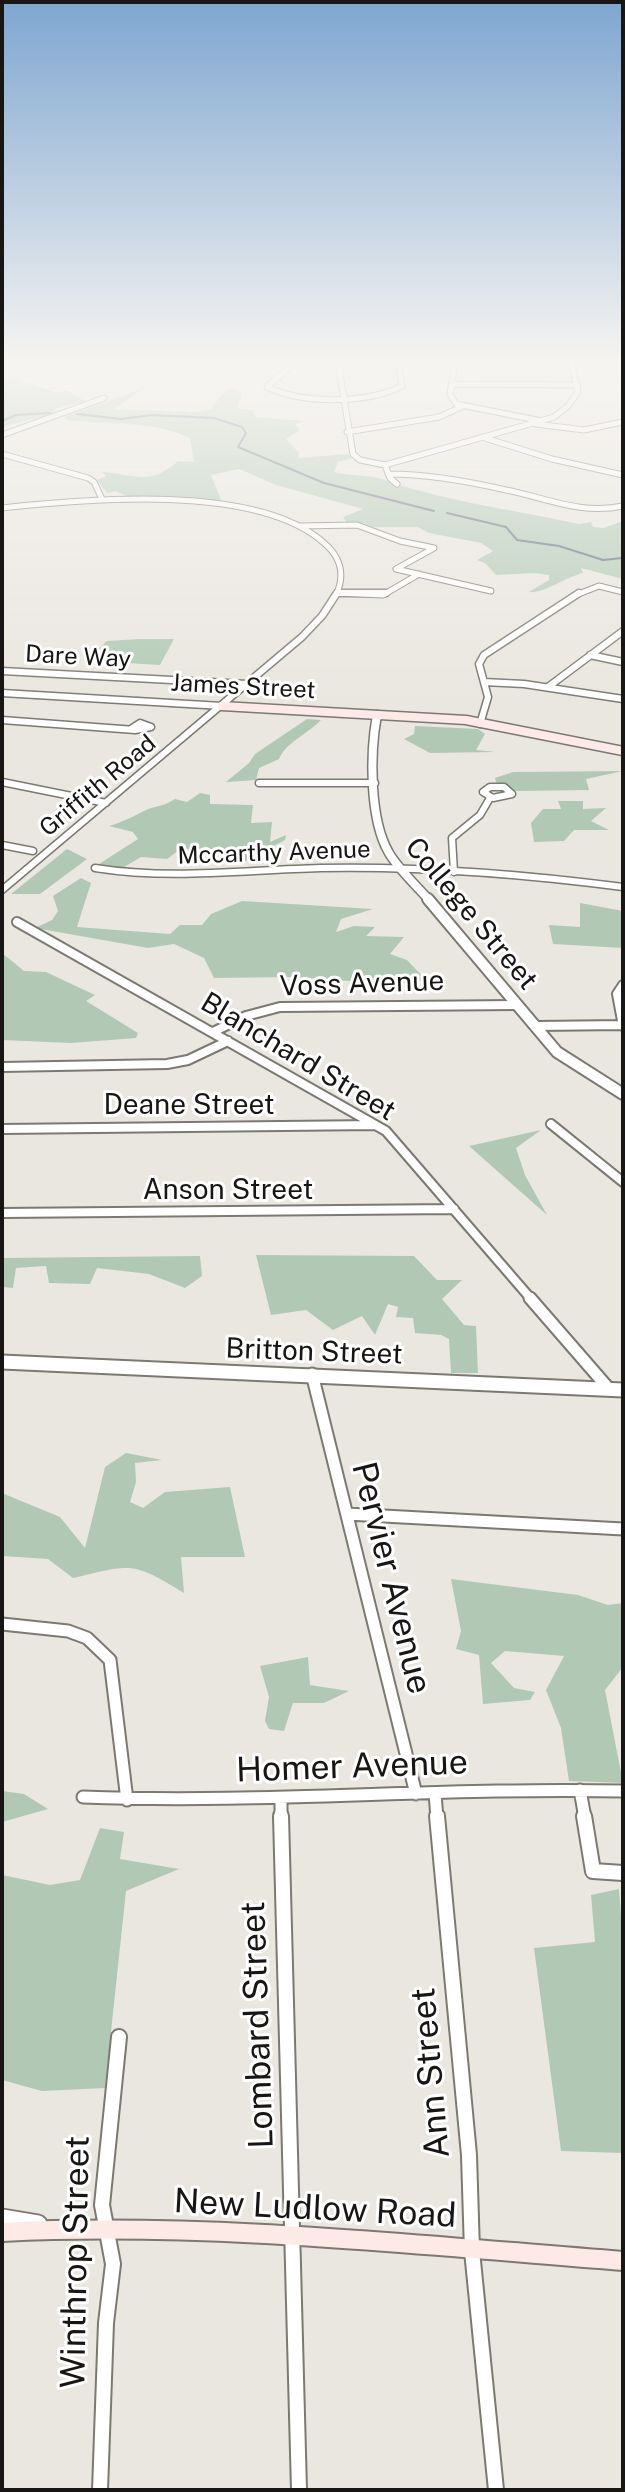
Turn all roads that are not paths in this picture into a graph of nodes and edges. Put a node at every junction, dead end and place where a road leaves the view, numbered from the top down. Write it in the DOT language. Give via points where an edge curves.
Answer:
graph roads {
  1 [pos="78,475"];
  2 [pos="389,475"];
  3 [pos="425,475"];
  4 [pos="397,484"];
  5 [pos="102,499"];
  6 [pos="623,506"];
  7 [pos="2,508"];
  8 [pos="296,526"];
  9 [pos="419,574"];
  10 [pos="491,591"];
  11 [pos="623,592"];
  12 [pos="337,593"];
  13 [pos="623,631"];
  14 [pos="590,655"];
  15 [pos="623,662"];
  16 [pos="2,671"];
  17 [pos="484,682"];
  18 [pos="247,684"];
  19 [pos="548,687"];
  20 [pos="2,695"];
  21 [pos="623,699"];
  22 [pos="219,708"];
  23 [pos="376,717"];
  24 [pos="2,720"];
  25 [pos="480,724"];
  26 [pos="131,729"];
  27 [pos="623,751"];
  28 [pos="2,782"];
  29 [pos="259,783"];
  30 [pos="375,783"];
  31 [pos="490,798"];
  32 [pos="106,803"];
  33 [pos="2,845"];
  34 [pos="33,851"];
  35 [pos="95,868"];
  36 [pos="403,869"];
  37 [pos="454,872"];
  38 [pos="623,887"];
  39 [pos="2,890"];
  40 [pos="17,922"];
  41 [pos="623,985"];
  42 [pos="517,1005"];
  43 [pos="536,1026"];
  44 [pos="623,1026"];
  45 [pos="213,1032"];
  46 [pos="228,1041"];
  47 [pos="2,1067"];
  48 [pos="623,1094"];
  49 [pos="551,1124"];
  50 [pos="377,1125"];
  51 [pos="2,1129"];
  52 [pos="623,1182"];
  53 [pos="454,1209"];
  54 [pos="2,1213"];
  55 [pos="2,1362"];
  56 [pos="312,1374"];
  57 [pos="609,1389"];
  58 [pos="623,1390"];
  59 [pos="347,1514"];
  60 [pos="623,1529"];
  61 [pos="2,1624"];
  62 [pos="580,1790"];
  63 [pos="623,1791"];
  64 [pos="416,1794"];
  65 [pos="435,1794"];
  66 [pos="83,1797"];
  67 [pos="281,1799"];
  68 [pos="127,1800"];
  69 [pos="623,1873"];
  70 [pos="119,2037"];
  71 [pos="2,2218"];
  72 [pos="62,2229"];
  73 [pos="109,2230"];
  74 [pos="2,2232"];
  75 [pos="294,2236"];
  76 [pos="472,2251"];
  77 [pos="623,2261"];
  78 [pos="100,2490"];
  79 [pos="299,2490"];
  80 [pos="496,2490"];
  1 -- 5 [label="street" via="94,482"];
  2 -- 4 [label="street"];
  3 -- 6 [label="street" via="514,491 567,507 602,511"];
  5 -- 7 [label="street"];
  5 -- 8 [label="street" via="220,505"];
  8 -- 9 [label="street" via="357,525 434,548 396,569"];
  8 -- 12 [label="street" via="336,555 342,572"];
  9 -- 10 [label="street"];
  9 -- 12 [label="street" via="383,595"];
  11 -- 17 [label="street" via="597,586 581,591 480,658"];
  12 -- 18 [label="street, Griffith Road" via="302,637"];
  13 -- 14 [label="street"];
  14 -- 15 [label="street"];
  14 -- 19 [label="street"];
  16 -- 18 [label="street, Dare Way"];
  17 -- 19 [label="street"];
  17 -- 25 [label="street" via="488,697"];
  18 -- 22 [label="street, Griffith Road"];
  19 -- 21 [label="street"];
  20 -- 22 [label="street, James Street"];
  22 -- 23 [label="main road, James Street"];
  22 -- 32 [label="street, Griffith Road"];
  23 -- 25 [label="main road, James Street"];
  23 -- 30 [label="street, College Street"];
  24 -- 26 [label="street"];
  25 -- 27 [label="main road, James Street"];
  28 -- 32 [label="street"];
  29 -- 30 [label="street"];
  30 -- 36 [label="street, College Street" via="379,830"];
  31 -- 37 [label="street" via="480,815 452,838"];
  32 -- 39 [label="street, Griffith Road"];
  33 -- 34 [label="street"];
  35 -- 36 [label="street, Mccarthy Avenue" via="181,878"];
  36 -- 37 [label="street, Mccarthy Avenue"];
  36 -- 42 [label="street, College Street"];
  37 -- 38 [label="street"];
  40 -- 45 [label="street, Blanchard Street"];
  41 -- 44 [label="street" via="617,994"];
  42 -- 43 [label="street, College Street"];
  42 -- 45 [label="street, Voss Avenue" via="280,1007"];
  43 -- 44 [label="street"];
  43 -- 48 [label="street, College Street" via="557,1052"];
  45 -- 46 [label="street, Blanchard Street"];
  46 -- 47 [label="street" via="167,1064"];
  46 -- 50 [label="street, Blanchard Street"];
  49 -- 52 [label="street"];
  50 -- 51 [label="street, Deane Street"];
  50 -- 53 [label="street, Blanchard Street"];
  53 -- 54 [label="street, Anson Street"];
  53 -- 57 [label="street, Blanchard Street"];
  55 -- 56 [label="street, Britton Street"];
  56 -- 57 [label="street, Britton Street"];
  56 -- 59 [label="street, Pervier Avenue"];
  57 -- 58 [label="street, Britton Street"];
  59 -- 60 [label="street"];
  59 -- 64 [label="street, Pervier Avenue"];
  61 -- 68 [label="street" via="68,1631 87,1638 110,1660"];
  62 -- 63 [label="street, Homer Avenue"];
  62 -- 65 [label="street, Homer Avenue"];
  62 -- 69 [label="street" via="593,1871"];
  64 -- 65 [label="street, Homer Avenue"];
  64 -- 67 [label="street, Homer Avenue"];
  65 -- 76 [label="street, Ann Street" via="469,2155"];
  66 -- 68 [label="street, Homer Avenue"];
  67 -- 68 [label="street, Homer Avenue"];
  67 -- 75 [label="street, Lombard Street"];
  70 -- 73 [label="street, Winthrop Street" via="102,2205"];
  71 -- 72 [label="street"];
  72 -- 73 [label="main road, New Ludlow Road"];
  72 -- 74 [label="main road, New Ludlow Road"];
  73 -- 75 [label="main road, New Ludlow Road"];
  73 -- 78 [label="street, Winthrop Street" via="113,2264"];
  75 -- 76 [label="main road, New Ludlow Road"];
  75 -- 79 [label="street, Lombard Street"];
  76 -- 77 [label="main road, New Ludlow Road"];
  76 -- 80 [label="street, Ann Street"];
}
